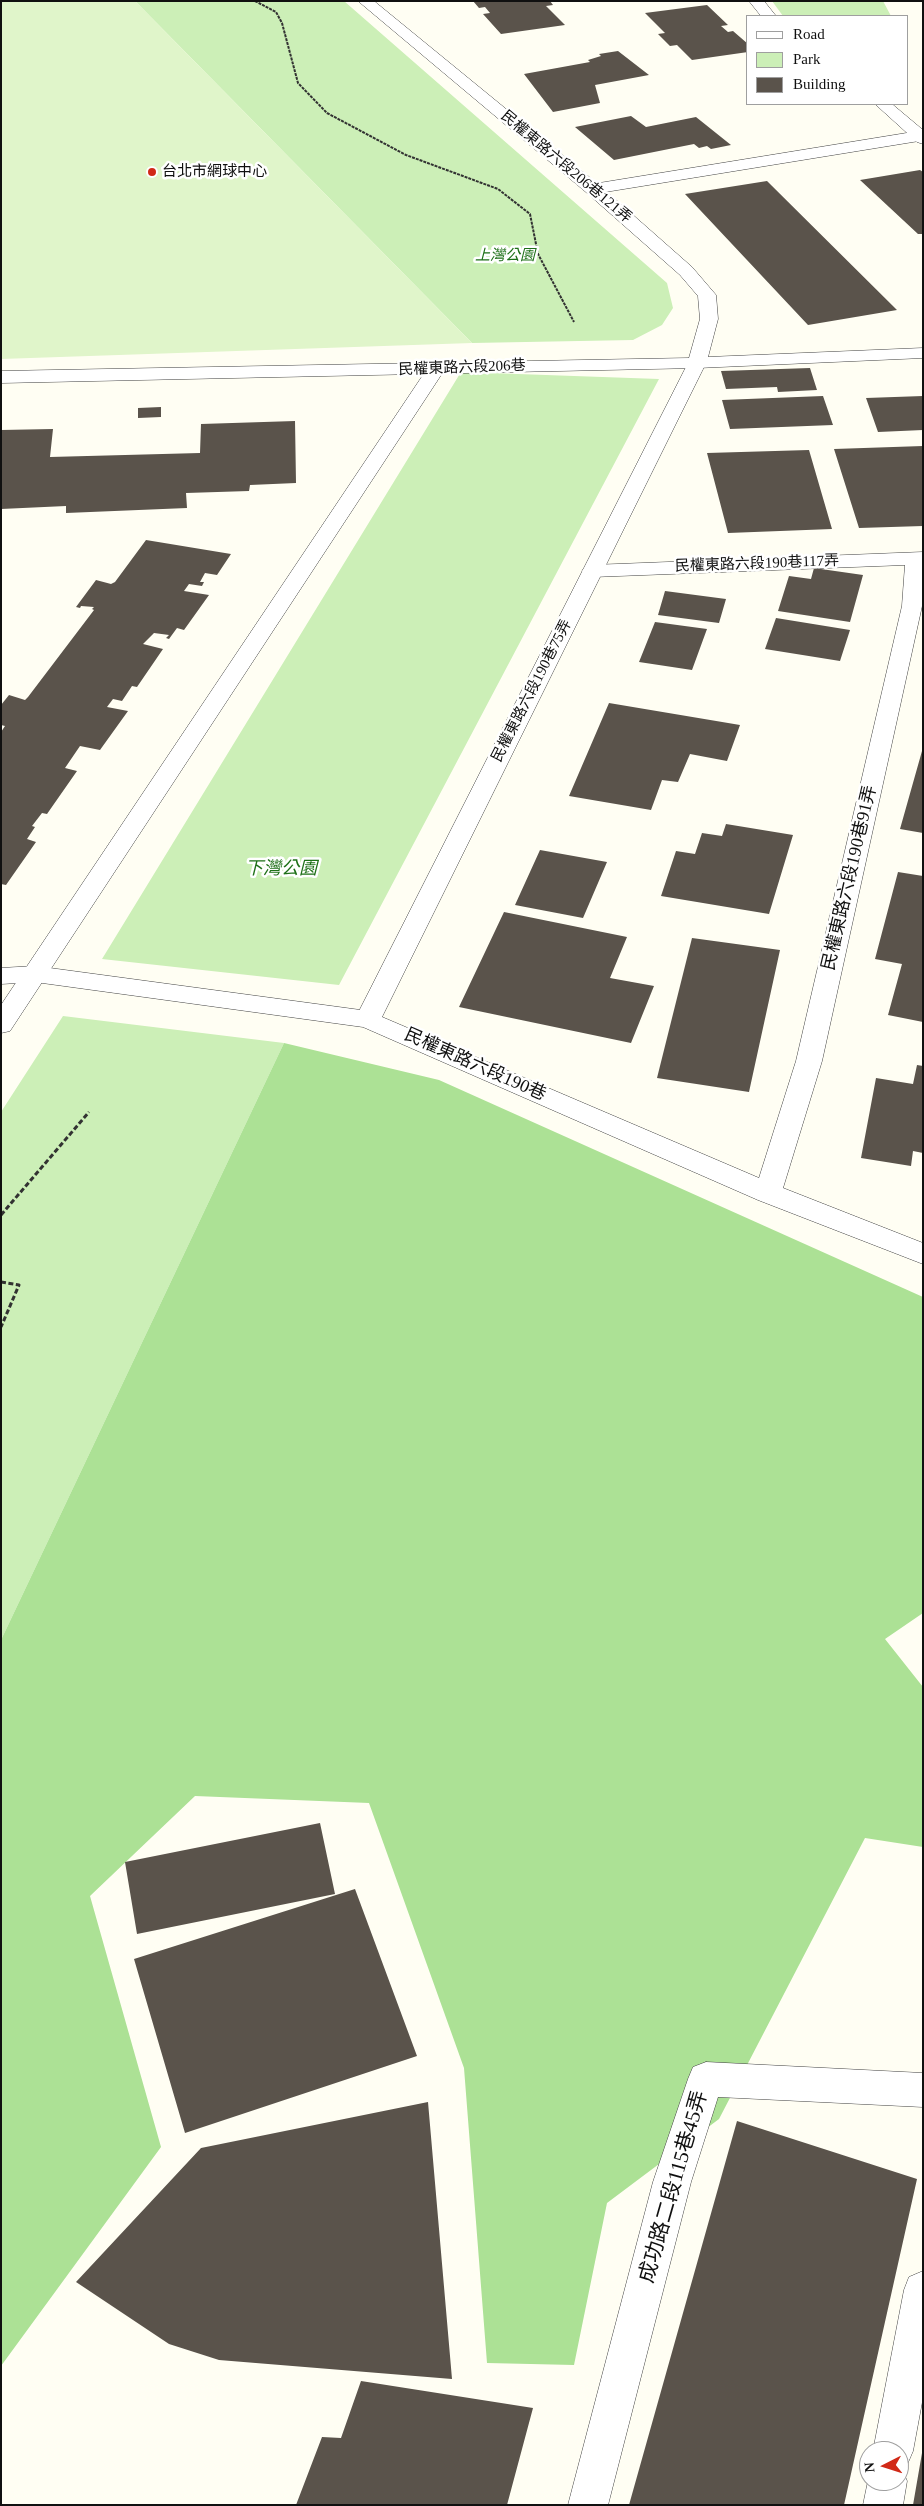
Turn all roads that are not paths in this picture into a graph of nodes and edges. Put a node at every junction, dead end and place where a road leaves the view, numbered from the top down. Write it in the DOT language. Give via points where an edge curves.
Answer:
graph roads {
  1 [pos="365,1"];
  2 [pos="756,1"];
  3 [pos="768,15"];
  4 [pos="884,105"];
  5 [pos="921,138"];
  6 [pos="593,189"];
  7 [pos="923,353"];
  8 [pos="697,363"];
  9 [pos="438,366"];
  10 [pos="1,377"];
  11 [pos="919,558"];
  12 [pos="592,570"];
  13 [pos="35,974"];
  14 [pos="1,976"];
  15 [pos="368,1019"];
  16 [pos="1,1024"];
  17 [pos="768,1193"];
  18 [pos="923,1254"];
  19 [pos="923,2090"];
  20 [pos="923,2290"];
  21 [pos="895,2441"];
  22 [pos="885,2491"];
  23 [pos="588,2505"];
  24 [pos="883,2505"];
  1 -- 6 [label="street, 民權東路六段206巷121弄"];
  2 -- 3 [label="street"];
  4 -- 5 [label="street"];
  5 -- 6 [label="street"];
  6 -- 8 [label="street, 民權東路六段206巷121弄" via="662,247 707,295 709,319"];
  7 -- 8 [label="street, 民權東路六段206巷"];
  8 -- 9 [label="street, 民權東路六段206巷"];
  8 -- 12 [label="street, 民權東路六段190巷75弄"];
  9 -- 10 [label="street, 民權東路六段206巷" via="407,370"];
  9 -- 13 [label="street"];
  11 -- 12 [label="street, 民權東路六段190巷117弄"];
  11 -- 17 [label="street, 民權東路六段190巷91弄" via="912,606 809,1061"];
  12 -- 15 [label="street, 民權東路六段190巷75弄"];
  13 -- 14 [label="street, 民權東路六段190巷"];
  13 -- 15 [label="street, 民權東路六段190巷"];
  13 -- 16 [label="street"];
  15 -- 17 [label="street, 民權東路六段190巷"];
  17 -- 18 [label="street, 民權東路六段190巷"];
  19 -- 23 [label="street, 成功路二段115巷45弄" via="706,2079 672,2182"];
  20 -- 21 [label="street"];
  22 -- 24 [label="street"];
}
